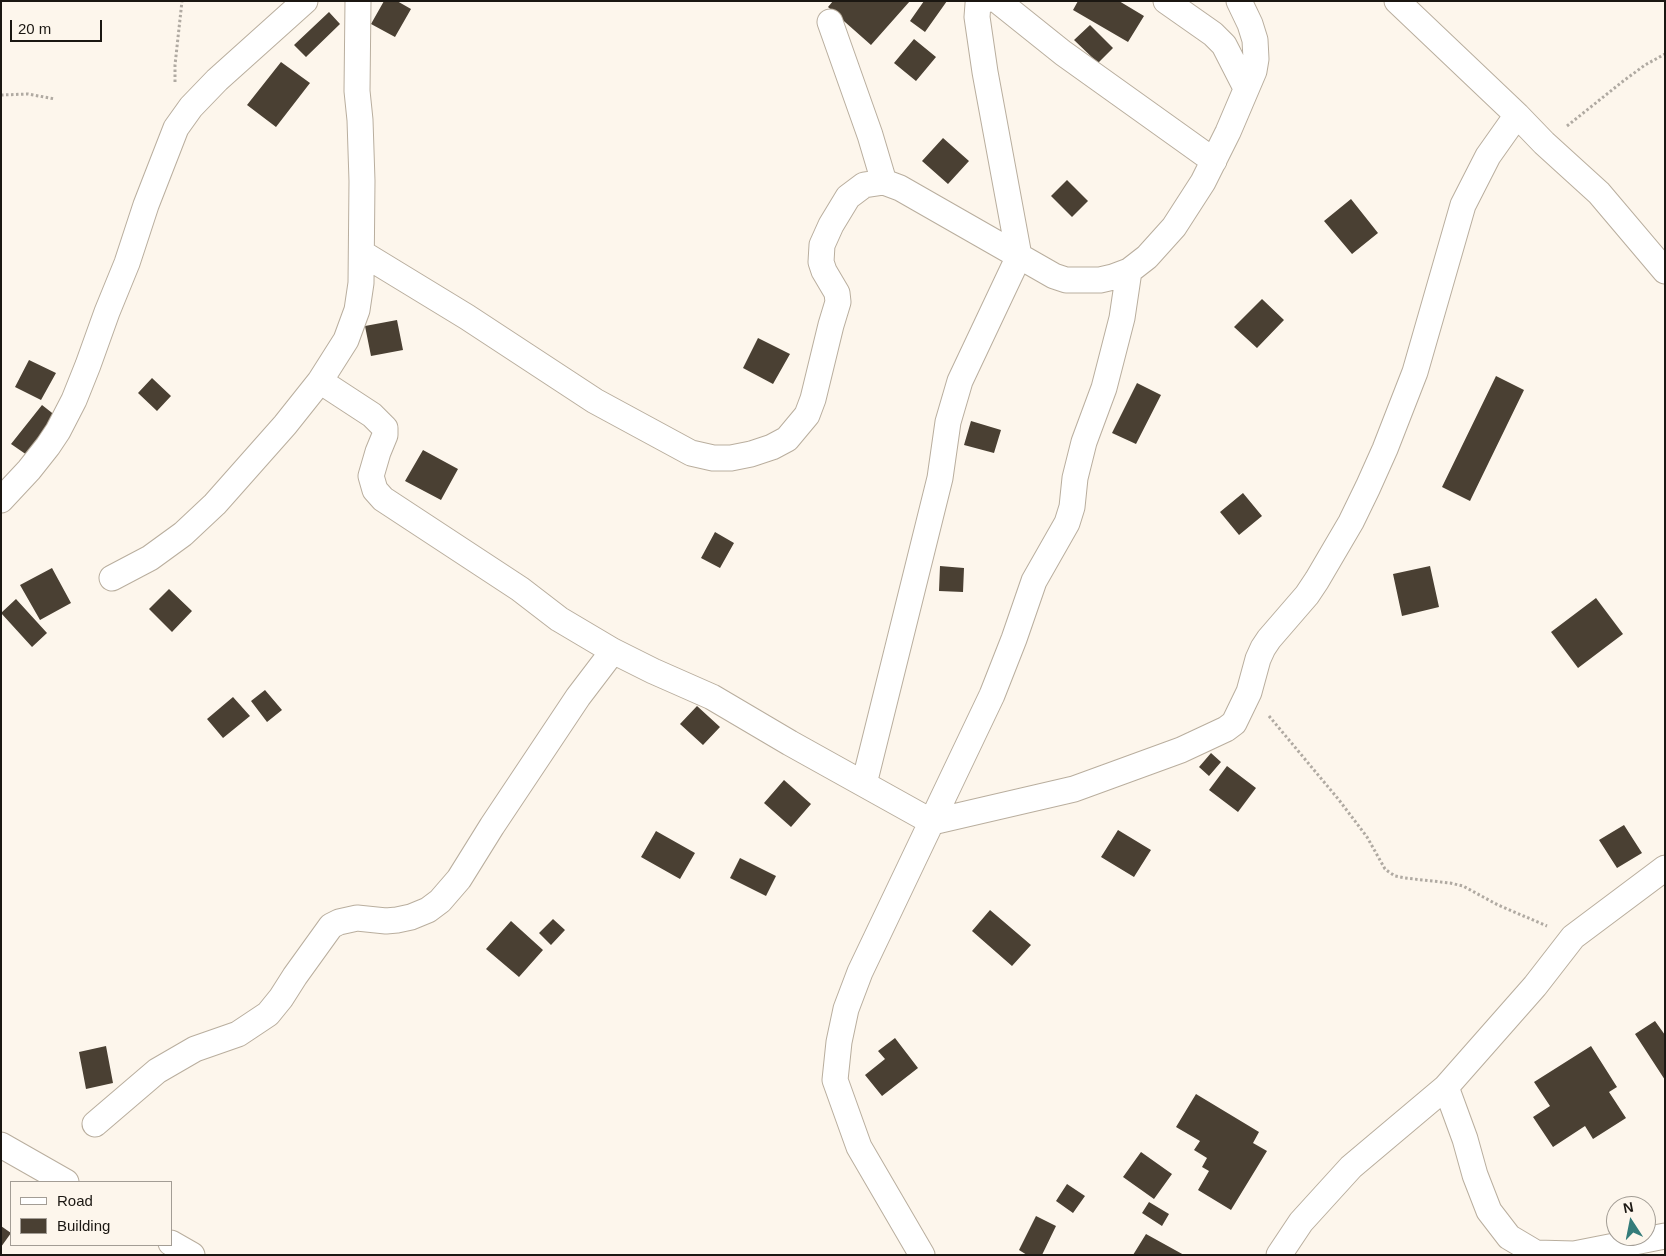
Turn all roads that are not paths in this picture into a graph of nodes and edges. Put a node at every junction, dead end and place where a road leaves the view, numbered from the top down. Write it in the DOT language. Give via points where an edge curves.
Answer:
graph roads {
  1 [pos="305,1"];
  2 [pos="358,1"];
  3 [pos="984,1"];
  4 [pos="998,1"];
  5 [pos="1166,1"];
  6 [pos="1239,1"];
  7 [pos="1397,1"];
  8 [pos="830,22"];
  9 [pos="1246,88"];
  10 [pos="1517,115"];
  11 [pos="1214,161"];
  12 [pos="884,182"];
  13 [pos="362,253"];
  14 [pos="1019,256"];
  15 [pos="1130,270"];
  16 [pos="1665,271"];
  17 [pos="320,381"];
  18 [pos="1,500"];
  19 [pos="112,578"];
  20 [pos="613,651"];
  21 [pos="864,784"];
  22 [pos="932,822"];
  23 [pos="1665,868"];
  24 [pos="1446,1087"];
  25 [pos="95,1124"];
  26 [pos="1,1145"];
  27 [pos="64,1181"];
  28 [pos="1665,1236"];
  29 [pos="172,1244"];
  30 [pos="192,1255"];
  31 [pos="922,1255"];
  32 [pos="1279,1255"];
  1 -- 18 [label="street" via="217,80 176,128 74,400 48,446"];
  2 -- 13 [label="street"];
  3 -- 14 [label="street" via="978,4 977,17"];
  4 -- 11 [label="street" via="1084,68"];
  5 -- 9 [label="street" via="1224,45"];
  6 -- 9 [label="street" via="1255,40 1254,71"];
  7 -- 10 [label="street"];
  8 -- 12 [label="street"];
  9 -- 11 [label="street"];
  10 -- 16 [label="street" via="1599,193"];
  10 -- 22 [label="street" via="1488,156 1464,204 1415,372 1368,487 1317,580 1266,643 1234,723 1181,750 1074,789"];
  11 -- 15 [label="street" via="1174,227 1147,257"];
  12 -- 13 [label="street" via="864,185 848,197 822,245 821,262 838,302 807,415 787,439 772,447 731,458 692,453 595,400"];
  12 -- 14 [label="street"];
  13 -- 17 [label="street" via="357,310 346,340"];
  14 -- 15 [label="street" via="1066,280 1100,280"];
  14 -- 21 [label="street" via="960,381 948,422 940,478"];
  15 -- 22 [label="street" via="1122,318 1104,388 1084,442 1067,523 1034,581 992,695"];
  17 -- 19 [label="street" via="285,425 197,522 150,558"];
  17 -- 20 [label="street" via="372,415 385,428 371,476 378,495 520,589 559,619"];
  20 -- 21 [label="street" via="712,697"];
  20 -- 25 [label="street" via="578,697 459,879 440,901 411,917 386,921 357,918 331,926 268,1014 238,1034 195,1049 157,1071"];
  21 -- 22 [label="street"];
  22 -- 31 [label="street" via="860,972 846,1009 838,1042 835,1080 860,1147"];
  23 -- 24 [label="street" via="1573,937 1535,986"];
  24 -- 28 [label="street" via="1475,1175 1490,1210 1509,1237 1536,1253 1574,1254"];
  24 -- 32 [label="street" via="1351,1167 1302,1222"];
  26 -- 27 [label="street"];
  29 -- 30 [label="street"];
}
